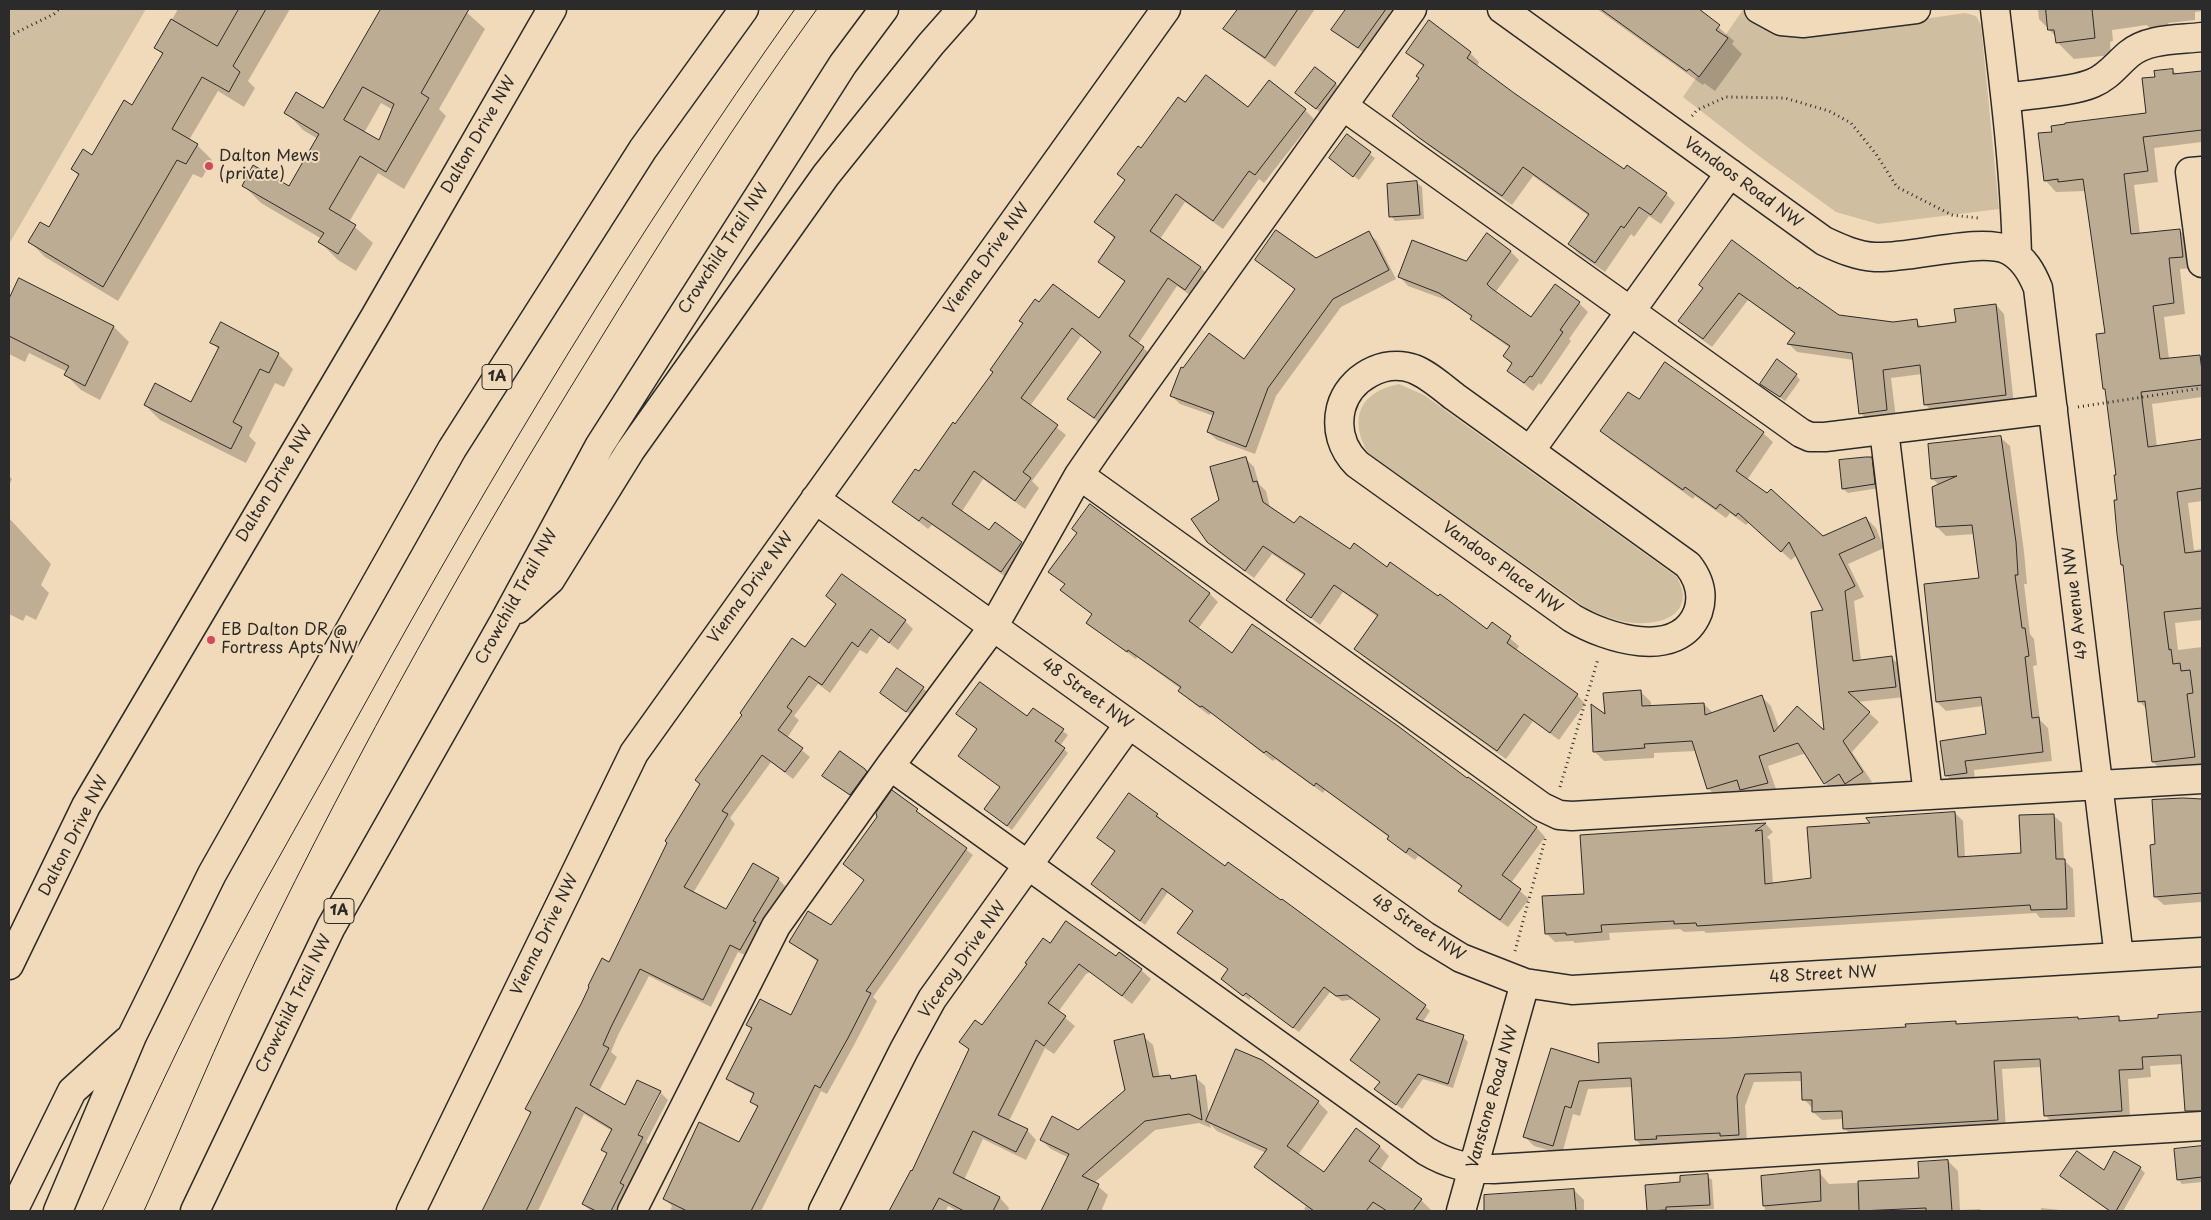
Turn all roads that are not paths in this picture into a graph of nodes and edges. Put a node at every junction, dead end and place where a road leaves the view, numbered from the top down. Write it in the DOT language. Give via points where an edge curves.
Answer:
graph roads {
  1 [pos="552,9"];
  2 [pos="744,9"];
  3 [pos="884,9"];
  4 [pos="962,9"];
  5 [pos="1166,9"];
  6 [pos="1412,9"];
  7 [pos="1502,9"];
  8 [pos="1759,9"];
  9 [pos="1916,9"];
  10 [pos="1995,9"];
  11 [pos="2202,37"];
  12 [pos="2006,98"];
  13 [pos="1343,106"];
  14 [pos="2202,171"];
  15 [pos="1730,173"];
  16 [pos="2017,256"];
  17 [pos="2202,263"];
  18 [pos="1630,311"];
  19 [pos="2053,409"];
  20 [pos="1884,430"];
  21 [pos="1530,451"];
  22 [pos="1079,475"];
  23 [pos="815,499"];
  24 [pos="504,622"];
  25 [pos="993,627"];
  26 [pos="1129,724"];
  27 [pos="890,766"];
  28 [pos="2202,779"];
  29 [pos="2099,785"];
  30 [pos="1928,795"];
  31 [pos="1029,865"];
  32 [pos="2202,952"];
  33 [pos="2120,957"];
  34 [pos="9,965"];
  35 [pos="1526,983"];
  36 [pos="132,1036"];
  37 [pos="2202,1126"];
  38 [pos="1472,1168"];
  39 [pos="14,1211"];
  40 [pos="58,1211"];
  41 [pos="195,1211"];
  42 [pos="411,1211"];
  43 [pos="632,1211"];
  44 [pos="823,1211"];
  45 [pos="1461,1211"];
  1 -- 34 [label="main road, Dalton Drive NW" via="376,315 86,806"];
  2 -- 36 [label="main road, 1A" via="643,149 452,449 212,874"];
  3 -- 24 [label="main road, Crowchild Trail NW / 1A" via="843,64 600,445"];
  4 -- 24 [label="main road" via="820,183 630,452 550,580"];
  5 -- 23 [label="main road, Vienna Drive NW"];
  6 -- 13 [label="main road"];
  7 -- 15 [label="main road, Vandoos Road NW"];
  8 -- 9 [label="main road" via="1781,20 1803,23"];
  10 -- 12 [label="main road"];
  11 -- 12 [label="main road" via="2152,43 2140,48 2129,54 2110,74 2092,84"];
  12 -- 16 [label="main road"];
  13 -- 18 [label="main road"];
  13 -- 22 [label="main road"];
  14 -- 17 [label="main road" via="2190,172"];
  15 -- 16 [label="main road, Vandoos Road NW" via="1824,241 1856,254 1894,257 1987,246"];
  15 -- 18 [label="main road"];
  16 -- 19 [label="main road, 49 Avenue NW" via="2030,270 2038,288"];
  18 -- 20 [label="main road" via="1801,433 1825,437"];
  18 -- 21 [label="main road"];
  19 -- 20 [label="main road"];
  19 -- 29 [label="main road, 49 Avenue NW"];
  20 -- 30 [label="main road"];
  21 -- 21 [label="main road, Vandoos Place NW" via="1411,368 1384,367 1370,372 1349,390 1339,416 1343,444 1357,464 1572,618 1594,630 1622,639 1654,642 1686,630 1694,621 1700,598 1700,586 1688,565"];
  22 -- 25 [label="main road"];
  22 -- 30 [label="main road" via="1534,801 1559,815"];
  23 -- 25 [label="main road, 48 Street NW"];
  23 -- 42 [label="main road, Vienna Drive NW" via="634,753"];
  24 -- 41 [label="main road, Crowchild Trail NW / 1A" via="331,927"];
  25 -- 26 [label="main road, 48 Street NW"];
  25 -- 27 [label="main road"];
  26 -- 31 [label="main road, Viceroy Drive NW"];
  26 -- 35 [label="main road, 48 Street NW" via="1425,936 1461,958"];
  27 -- 31 [label="main road"];
  27 -- 43 [label="main road" via="776,926"];
  28 -- 29 [label="main road"];
  29 -- 30 [label="main road"];
  29 -- 33 [label="main road, 49 Avenue NW"];
  31 -- 38 [label="main road" via="1426,1151 1445,1162"];
  31 -- 44 [label="main road, Viceroy Drive NW" via="932,999"];
  32 -- 33 [label="main road, 48 Street NW"];
  33 -- 35 [label="main road, 48 Street NW" via="1572,990"];
  35 -- 38 [label="main road, Vanstone Road NW"];
  36 -- 39 [label="main road" via="72,1091"];
  36 -- 40 [label="main road, 1A"];
  37 -- 38 [label="main road"];
  38 -- 45 [label="main road, Vanstone Road NW"];
}
